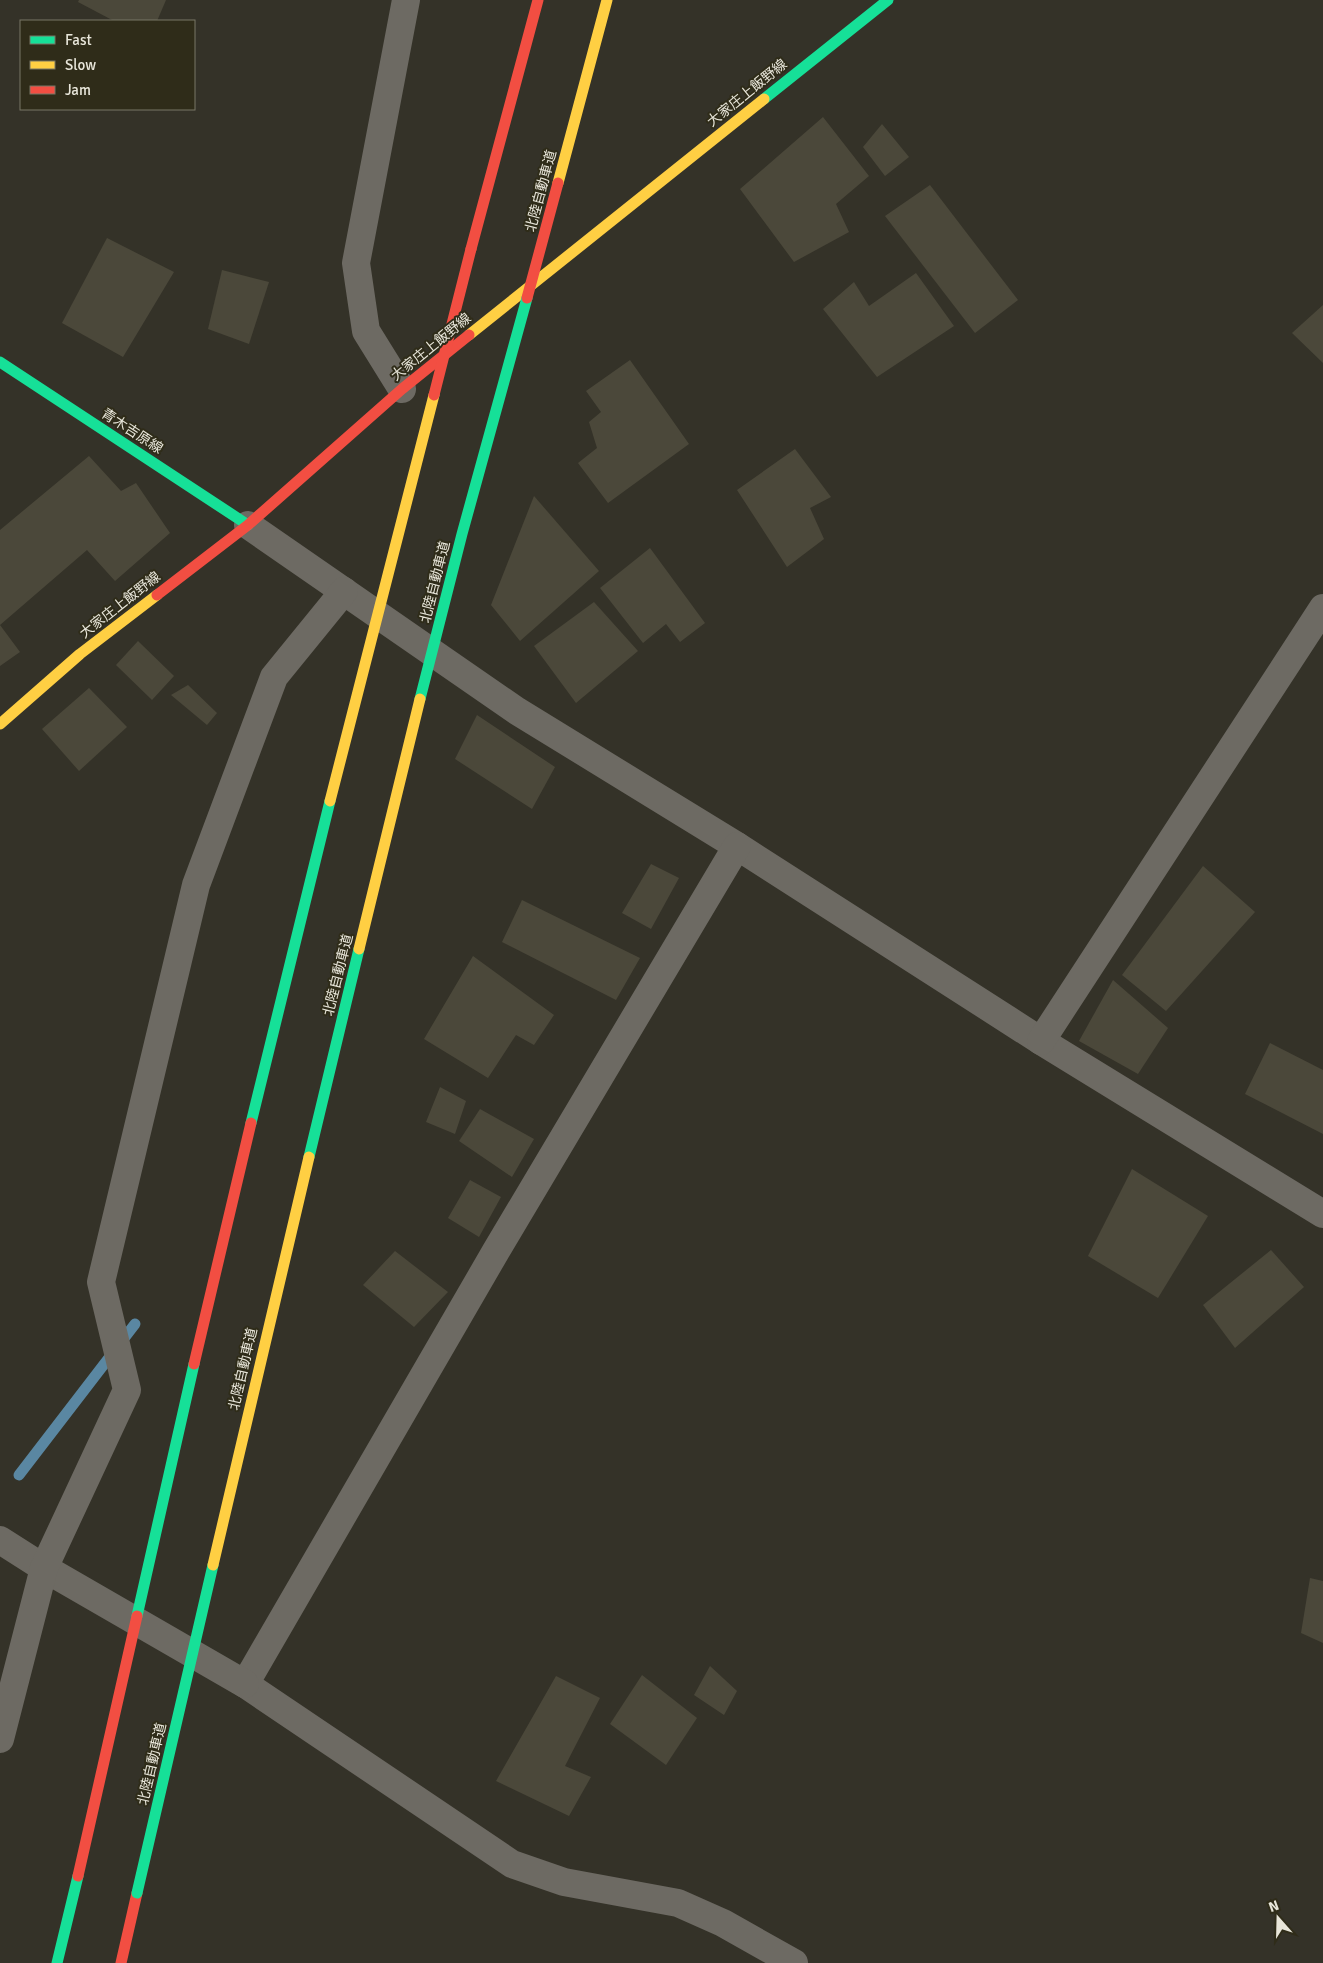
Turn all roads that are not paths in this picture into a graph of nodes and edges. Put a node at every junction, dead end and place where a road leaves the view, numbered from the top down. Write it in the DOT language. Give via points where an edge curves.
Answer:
graph roads {
  1 [pos="406,0"];
  2 [pos="538,0"];
  3 [pos="607,0"];
  4 [pos="888,0"];
  5 [pos="0,362"];
  6 [pos="402,389"];
  7 [pos="248,525"];
  8 [pos="344,590"];
  9 [pos="1323,608"];
  10 [pos="0,724"];
  11 [pos="736,846"];
  12 [pos="1041,1041"];
  13 [pos="1323,1214"];
  14 [pos="0,1540"];
  15 [pos="44,1568"];
  16 [pos="245,1684"];
  17 [pos="0,1739"];
  18 [pos="57,1963"];
  19 [pos="121,1963"];
  20 [pos="794,1963"];
  1 -- 6 [label="street" via="356,263 366,331"];
  2 -- 18 [label="main road, bridge" via="471,248 301,919 210,1292"];
  3 -- 19 [label="main road, 北陸自動車道, bridge" via="450,581 248,1411"];
  4 -- 6 [label="main road, 大家庄上飯野線"];
  5 -- 7 [label="main road, 青木吉原線"];
  6 -- 7 [label="main road, 大家庄上飯野線"];
  7 -- 8 [label="street"];
  7 -- 10 [label="main road, 大家庄上飯野線" via="80,654"];
  8 -- 11 [label="street" via="517,711"];
  8 -- 15 [label="street" via="274,677 196,885 101,1282 127,1390"];
  9 -- 12 [label="street"];
  11 -- 12 [label="street"];
  11 -- 16 [label="street"];
  12 -- 13 [label="street"];
  14 -- 15 [label="street"];
  15 -- 16 [label="street"];
  15 -- 17 [label="street"];
  16 -- 20 [label="street" via="512,1864 564,1882 678,1903 723,1923"];
}
